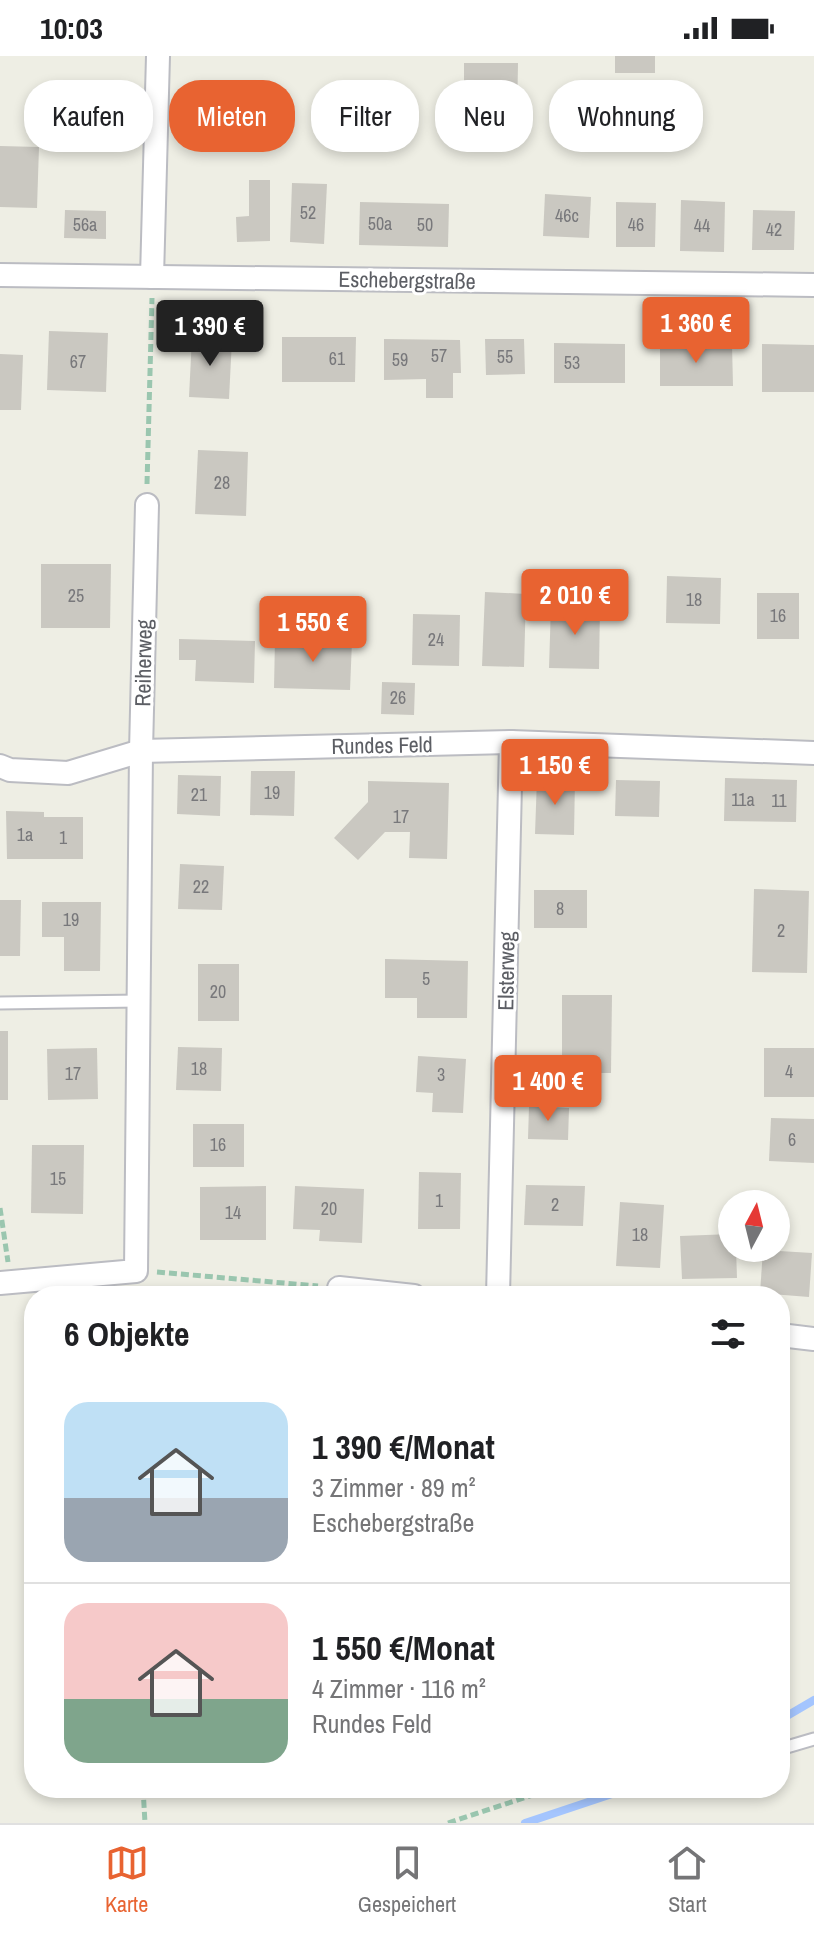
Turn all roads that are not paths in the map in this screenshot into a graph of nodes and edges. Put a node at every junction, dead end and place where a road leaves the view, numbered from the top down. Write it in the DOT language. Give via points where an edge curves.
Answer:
graph roads {
  1 [pos="158,56"];
  2 [pos="0,275"];
  3 [pos="152,277"];
  4 [pos="814,285"];
  5 [pos="147,505"];
  6 [pos="511,742"];
  7 [pos="141,751"];
  8 [pos="814,753"];
  9 [pos="3,771"];
  10 [pos="139,1001"];
  11 [pos="0,1003"];
  12 [pos="5,1282"];
  13 [pos="498,1286"];
  14 [pos="790,1336"];
  15 [pos="814,1339"];
  16 [pos="814,1739"];
  17 [pos="790,1746"];
  1 -- 3 [label="street"];
  2 -- 3 [label="street, Eschebergstraße"];
  3 -- 4 [label="street, Eschebergstraße"];
  5 -- 7 [label="street, Reiherweg"];
  6 -- 7 [label="street, Rundes Feld"];
  6 -- 8 [label="street, Rundes Feld"];
  6 -- 13 [label="street, Elsterweg"];
  7 -- 9 [label="street, Rundes Feld" via="68,773"];
  7 -- 10 [label="street, Reiherweg"];
  10 -- 11 [label="lane"];
  10 -- 12 [label="street, Reiherweg" via="136,1271"];
  14 -- 15 [label="street"];
  16 -- 17 [label="lane"];
}
